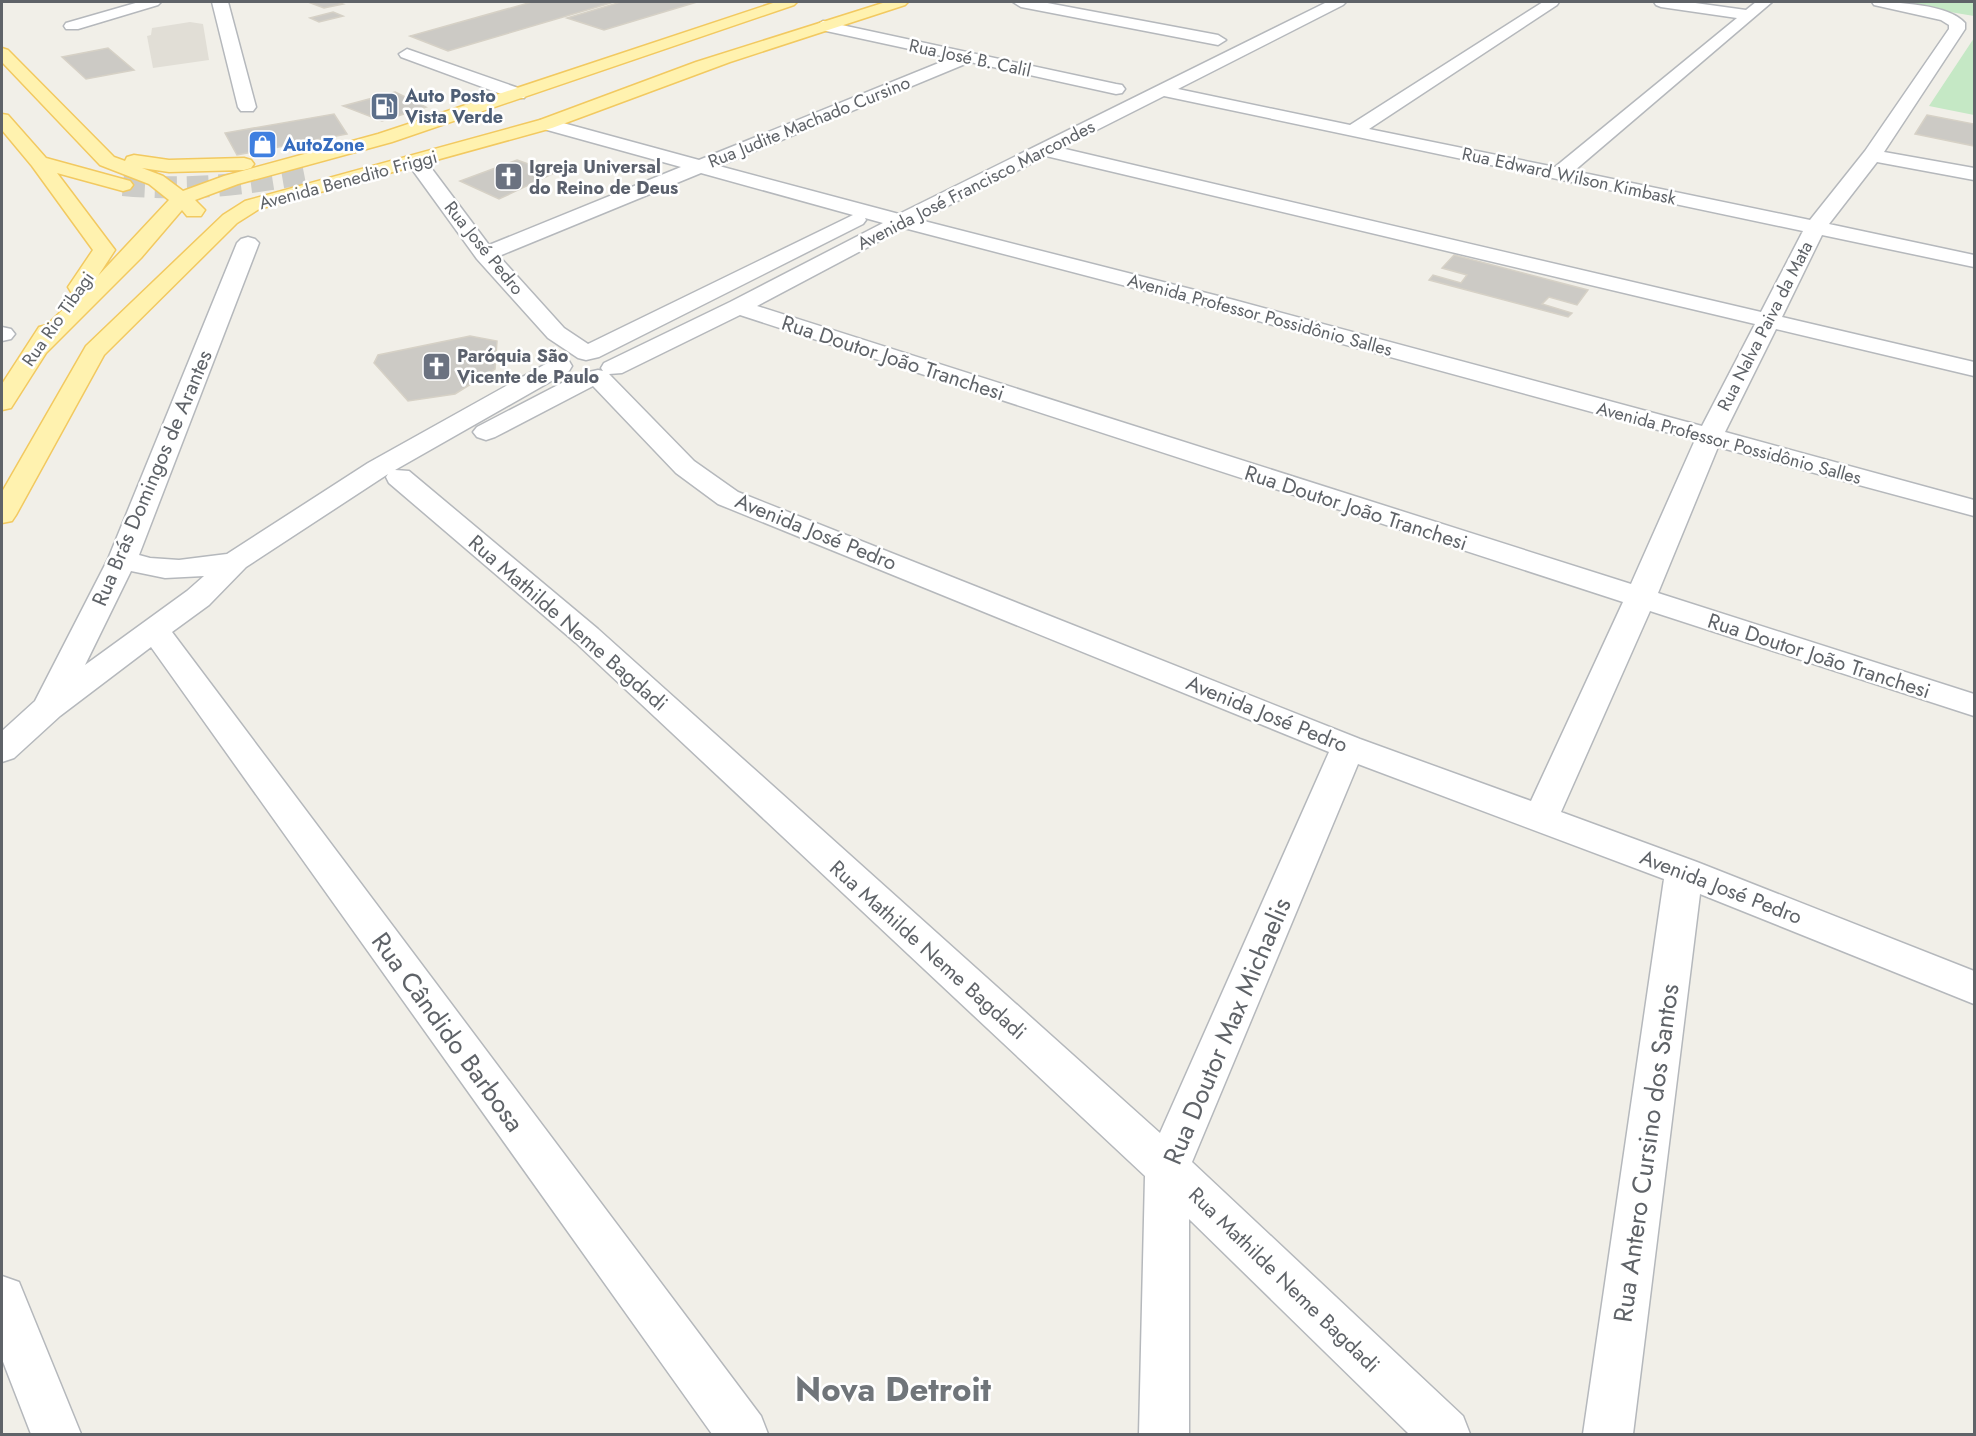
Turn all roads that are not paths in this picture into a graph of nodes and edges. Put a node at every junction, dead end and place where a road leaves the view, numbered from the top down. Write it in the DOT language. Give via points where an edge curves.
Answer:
graph roads {
  1 [pos="153,2"];
  2 [pos="220,2"];
  3 [pos="785,2"];
  4 [pos="900,2"];
  5 [pos="1021,2"];
  6 [pos="1338,2"];
  7 [pos="1552,2"];
  8 [pos="1661,2"];
  9 [pos="1765,2"];
  10 [pos="1880,2"];
  11 [pos="1748,15"];
  12 [pos="72,26"];
  13 [pos="823,26"];
  14 [pos="709,29"];
  15 [pos="1238,31"];
  16 [pos="1218,40"];
  17 [pos="757,48"];
  18 [pos="1197,50"];
  19 [pos="2,53"];
  20 [pos="407,54"];
  21 [pos="966,58"];
  22 [pos="723,60"];
  23 [pos="1134,81"];
  24 [pos="1116,89"];
  25 [pos="1163,91"];
  26 [pos="518,94"];
  27 [pos="1096,100"];
  28 [pos="247,107"];
  29 [pos="2,119"];
  30 [pos="546,124"];
  31 [pos="1353,130"];
  32 [pos="385,138"];
  33 [pos="90,147"];
  34 [pos="1045,150"];
  35 [pos="1872,154"];
  36 [pos="416,160"];
  37 [pos="39,162"];
  38 [pos="700,166"];
  39 [pos="306,173"];
  40 [pos="1559,174"];
  41 [pos="1974,174"];
  42 [pos="123,185"];
  43 [pos="181,199"];
  44 [pos="896,212"];
  45 [pos="870,213"];
  46 [pos="1815,228"];
  47 [pos="248,243"];
  48 [pos="485,254"];
  49 [pos="1974,261"];
  50 [pos="177,268"];
  51 [pos="738,307"];
  52 [pos="1766,320"];
  53 [pos="556,333"];
  54 [pos="36,349"];
  55 [pos="561,363"];
  56 [pos="595,366"];
  57 [pos="1974,369"];
  58 [pos="2,403"];
  59 [pos="1709,438"];
  60 [pos="399,477"];
  61 [pos="1974,508"];
  62 [pos="2,515"];
  63 [pos="123,559"];
  64 [pos="236,561"];
  65 [pos="198,597"];
  66 [pos="1640,599"];
  67 [pos="154,629"];
  68 [pos="1974,705"];
  69 [pos="48,708"];
  70 [pos="1348,747"];
  71 [pos="2,750"];
  72 [pos="1541,818"];
  73 [pos="1684,872"];
  74 [pos="1974,988"];
  75 [pos="1167,1168"];
  76 [pos="2,1299"];
  77 [pos="56,1434"];
  78 [pos="743,1434"];
  79 [pos="1164,1434"];
  80 [pos="1445,1434"];
  81 [pos="1608,1434"];
  1 -- 12 [label="street"];
  2 -- 28 [label="street"];
  3 -- 14 [label="main road, Avenida Benedito Friggi"];
  4 -- 13 [label="main road, Avenida Benedito Friggi"];
  5 -- 16 [label="street"];
  6 -- 25 [label="street, Avenida José Francisco Marcondes"];
  7 -- 31 [label="street"];
  8 -- 11 [label="street"];
  9 -- 11 [label="street"];
  10 -- 35 [label="street, Rua Nalva Paiva da Mata" via="1924,10 1958,23"];
  11 -- 40 [label="street"];
  13 -- 17 [label="main road, Avenida Benedito Friggi"];
  13 -- 21 [label="street, Rua José B. Calil"];
  14 -- 17 [label="main road" via="710,41 719,45"];
  14 -- 26 [label="main road, Avenida Benedito Friggi"];
  15 -- 16 [label="street"];
  16 -- 18 [label="street"];
  17 -- 22 [label="main road, Avenida Benedito Friggi"];
  19 -- 33 [label="main road"];
  20 -- 26 [label="street"];
  21 -- 24 [label="street, Rua José B. Calil"];
  21 -- 38 [label="street, Rua Judite Machado Cursino"];
  22 -- 30 [label="main road, Avenida Benedito Friggi"];
  22 -- 39 [label="main road, Avenida Benedito Friggi"];
  23 -- 24 [label="street, Avenida José Francisco Marcondes"];
  24 -- 27 [label="street, Avenida José Francisco Marcondes"];
  25 -- 31 [label="street, Rua Edward Wilson Kimbask"];
  25 -- 34 [label="street, Avenida José Francisco Marcondes"];
  26 -- 32 [label="main road, Avenida Benedito Friggi"];
  29 -- 37 [label="main road"];
  30 -- 36 [label="main road, Avenida Benedito Friggi"];
  30 -- 38 [label="street, Avenida Professor Possidônio Salles"];
  31 -- 40 [label="street, Rua Edward Wilson Kimbask"];
  32 -- 33 [label="main road" via="288,157 201,167 140,162"];
  32 -- 43 [label="main road" via="231,180"];
  33 -- 43 [label="main road" via="107,161 156,180"];
  34 -- 44 [label="street, Avenida José Francisco Marcondes"];
  34 -- 52 [label="street"];
  35 -- 41 [label="street"];
  35 -- 46 [label="street, Rua Nalva Paiva da Mata"];
  36 -- 48 [label="street, Rua José Pedro"];
  36 -- 50 [label="main road, Avenida Benedito Friggi" via="252,205 230,219"];
  37 -- 42 [label="main road"];
  37 -- 54 [label="main road, Rua Rio Tibagi" via="104,250"];
  38 -- 45 [label="street, Avenida Professor Possidônio Salles"];
  38 -- 48 [label="street, Rua Judite Machado Cursino"];
  40 -- 46 [label="street, Rua Edward Wilson Kimbask"];
  43 -- 50 [label="main road" via="195,210 184,234"];
  43 -- 54 [label="main road" via="133,253"];
  44 -- 45 [label="street, Avenida Professor Possidônio Salles"];
  44 -- 51 [label="street, Avenida José Francisco Marcondes"];
  44 -- 59 [label="street, Avenida Professor Possidônio Salles"];
  45 -- 56 [label="street, Avenida José Francisco Marcondes"];
  46 -- 49 [label="street, Rua Edward Wilson Kimbask"];
  46 -- 52 [label="street, Rua Nalva Paiva da Mata"];
  47 -- 63 [label="street, Rua Brás Domingos de Arantes"];
  48 -- 53 [label="street, Rua José Pedro"];
  50 -- 62 [label="main road, Avenida Benedito Friggi" via="94,351"];
  51 -- 56 [label="street, Avenida José Francisco Marcondes"];
  51 -- 66 [label="street, Rua Doutor João Tranchesi"];
  52 -- 57 [label="street"];
  52 -- 59 [label="street, Rua Nalva Paiva da Mata"];
  53 -- 55 [label="street, Rua José Pedro"];
  53 -- 56 [label="street, Rua José Pedro"];
  54 -- 58 [label="main road, Rua Rio Tibagi"];
  55 -- 56 [label="street" via="559,371 569,378"];
  55 -- 64 [label="street, Avenida José Francisco Marcondes" via="377,469"];
  56 -- 60 [label="street, Avenida José Francisco Marcondes"];
  56 -- 70 [label="street, Avenida José Pedro" via="685,467 728,498"];
  59 -- 61 [label="street, Avenida Professor Possidônio Salles"];
  59 -- 66 [label="street, Rua Nalva Paiva da Mata"];
  60 -- 65 [label="street, Avenida José Francisco Marcondes" via="257,569"];
  60 -- 75 [label="street, Rua Mathilde Neme Bagdadi" via="587,636"];
  63 -- 64 [label="street" via="142,568 188,570"];
  63 -- 69 [label="street, Rua Brás Domingos de Arantes"];
  64 -- 65 [label="street, Avenida José Francisco Marcondes"];
  65 -- 67 [label="street, Avenida José Francisco Marcondes"];
  66 -- 68 [label="street, Rua Doutor João Tranchesi"];
  66 -- 72 [label="street, Rua Nalva Paiva da Mata"];
  67 -- 69 [label="street, Avenida José Francisco Marcondes"];
  67 -- 78 [label="street, Rua Cândido Barbosa"];
  69 -- 71 [label="street, Avenida José Francisco Marcondes"];
  70 -- 72 [label="street, Avenida José Pedro"];
  70 -- 75 [label="street, Rua Doutor Max Michaelis"];
  72 -- 73 [label="street, Avenida José Pedro"];
  73 -- 74 [label="street, Avenida José Pedro"];
  73 -- 81 [label="street, Rua Antero Cursino dos Santos"];
  75 -- 79 [label="street, Rua Doutor Max Michaelis"];
  75 -- 80 [label="street, Rua Mathilde Neme Bagdadi"];
  76 -- 77 [label="street"];
}
